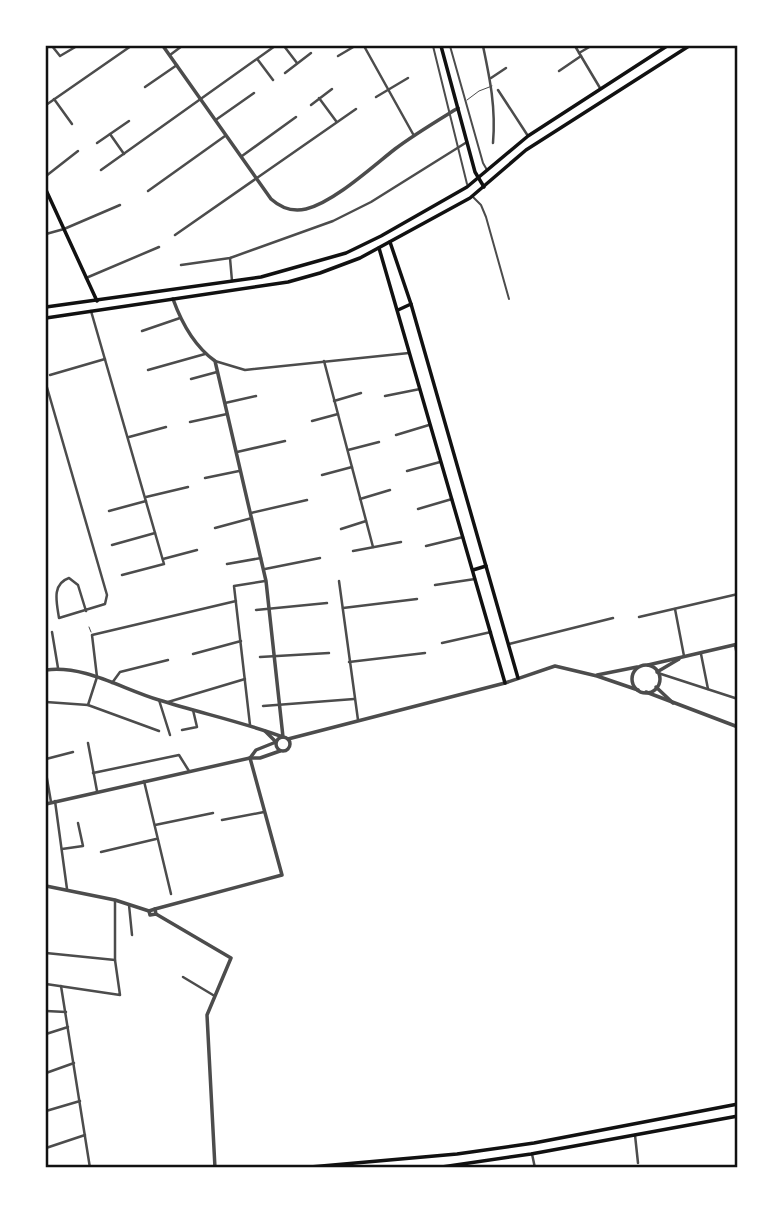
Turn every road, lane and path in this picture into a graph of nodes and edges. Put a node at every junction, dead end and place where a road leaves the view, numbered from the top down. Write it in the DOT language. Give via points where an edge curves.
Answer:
graph roads {
  1 [pos="52,46"];
  2 [pos="77,46"];
  3 [pos="131,46"];
  4 [pos="163,46"];
  5 [pos="183,46"];
  6 [pos="275,46"];
  7 [pos="284,46"];
  8 [pos="355,46"];
  9 [pos="364,46"];
  10 [pos="433,46"];
  11 [pos="442,46"];
  12 [pos="450,46"];
  13 [pos="483,46"];
  14 [pos="575,46"];
  15 [pos="591,46"];
  16 [pos="664,46"];
  17 [pos="689,46"];
  18 [pos="312,53"];
  19 [pos="170,55"];
  20 [pos="338,55"];
  21 [pos="580,55"];
  22 [pos="257,59"];
  23 [pos="298,63"];
  24 [pos="177,65"];
  25 [pos="506,68"];
  26 [pos="559,71"];
  27 [pos="285,73"];
  28 [pos="408,78"];
  29 [pos="490,78"];
  30 [pos="273,80"];
  31 [pos="492,86"];
  32 [pos="145,87"];
  33 [pos="332,89"];
  34 [pos="600,89"];
  35 [pos="387,90"];
  36 [pos="498,90"];
  37 [pos="254,93"];
  38 [pos="376,97"];
  39 [pos="320,98"];
  40 [pos="54,99"];
  41 [pos="201,99"];
  42 [pos="466,102"];
  43 [pos="46,105"];
  44 [pos="310,105"];
  45 [pos="356,108"];
  46 [pos="458,108"];
  47 [pos="451,112"];
  48 [pos="296,117"];
  49 [pos="216,120"];
  50 [pos="129,121"];
  51 [pos="337,122"];
  52 [pos="72,124"];
  53 [pos="110,134"];
  54 [pos="227,135"];
  55 [pos="415,136"];
  56 [pos="528,136"];
  57 [pos="467,142"];
  58 [pos="97,143"];
  59 [pos="493,143"];
  60 [pos="459,147"];
  61 [pos="78,151"];
  62 [pos="124,155"];
  63 [pos="242,156"];
  64 [pos="101,170"];
  65 [pos="487,171"];
  66 [pos="46,176"];
  67 [pos="478,178"];
  68 [pos="258,179"];
  69 [pos="467,187"];
  70 [pos="484,187"];
  71 [pos="46,190"];
  72 [pos="148,191"];
  73 [pos="472,196"];
  74 [pos="120,205"];
  75 [pos="64,229"];
  76 [pos="46,234"];
  77 [pos="175,235"];
  78 [pos="390,242"];
  79 [pos="159,247"];
  80 [pos="379,248"];
  81 [pos="230,258"];
  82 [pos="181,265"];
  83 [pos="86,278"];
  84 [pos="249,279"];
  85 [pos="232,281"];
  86 [pos="251,289"];
  87 [pos="173,299"];
  88 [pos="509,299"];
  89 [pos="97,301"];
  90 [pos="411,304"];
  91 [pos="46,307"];
  92 [pos="398,310"];
  93 [pos="91,311"];
  94 [pos="46,318"];
  95 [pos="180,318"];
  96 [pos="142,331"];
  97 [pos="411,352"];
  98 [pos="205,354"];
  99 [pos="105,359"];
  100 [pos="324,361"];
  101 [pos="215,362"];
  102 [pos="148,370"];
  103 [pos="217,372"];
  104 [pos="50,375"];
  105 [pos="191,379"];
  106 [pos="46,384"];
  107 [pos="421,388"];
  108 [pos="361,393"];
  109 [pos="256,396"];
  110 [pos="385,396"];
  111 [pos="334,401"];
  112 [pos="225,403"];
  113 [pos="227,414"];
  114 [pos="338,414"];
  115 [pos="312,421"];
  116 [pos="190,422"];
  117 [pos="431,425"];
  118 [pos="166,427"];
  119 [pos="396,435"];
  120 [pos="128,437"];
  121 [pos="285,441"];
  122 [pos="379,442"];
  123 [pos="347,450"];
  124 [pos="237,452"];
  125 [pos="442,461"];
  126 [pos="352,467"];
  127 [pos="241,471"];
  128 [pos="407,471"];
  129 [pos="322,475"];
  130 [pos="205,478"];
  131 [pos="188,486"];
  132 [pos="390,490"];
  133 [pos="147,499"];
  134 [pos="360,499"];
  135 [pos="452,499"];
  136 [pos="307,500"];
  137 [pos="418,509"];
  138 [pos="109,511"];
  139 [pos="252,516"];
  140 [pos="366,521"];
  141 [pos="215,528"];
  142 [pos="341,529"];
  143 [pos="155,533"];
  144 [pos="463,537"];
  145 [pos="401,542"];
  146 [pos="113,545"];
  147 [pos="373,547"];
  148 [pos="426,547"];
  149 [pos="197,550"];
  150 [pos="353,551"];
  151 [pos="262,558"];
  152 [pos="320,558"];
  153 [pos="163,559"];
  154 [pos="227,564"];
  155 [pos="486,566"];
  156 [pos="264,569"];
  157 [pos="473,570"];
  158 [pos="122,575"];
  159 [pos="475,579"];
  160 [pos="266,581"];
  161 [pos="339,581"];
  162 [pos="435,585"];
  163 [pos="737,594"];
  164 [pos="416,599"];
  165 [pos="236,601"];
  166 [pos="327,603"];
  167 [pos="343,608"];
  168 [pos="270,609"];
  169 [pos="675,609"];
  170 [pos="256,610"];
  171 [pos="86,611"];
  172 [pos="639,617"];
  173 [pos="613,618"];
  174 [pos="89,627"];
  175 [pos="52,632"];
  176 [pos="491,632"];
  177 [pos="92,635"];
  178 [pos="241,640"];
  179 [pos="442,643"];
  180 [pos="509,644"];
  181 [pos="736,644"];
  182 [pos="701,652"];
  183 [pos="329,653"];
  184 [pos="425,653"];
  185 [pos="192,654"];
  186 [pos="276,656"];
  187 [pos="684,656"];
  188 [pos="260,657"];
  189 [pos="167,660"];
  190 [pos="737,660"];
  191 [pos="349,662"];
  192 [pos="648,665"];
  193 [pos="639,667"];
  194 [pos="58,668"];
  195 [pos="46,670"];
  196 [pos="657,672"];
  197 [pos="597,676"];
  198 [pos="97,677"];
  199 [pos="518,678"];
  200 [pos="245,680"];
  201 [pos="112,682"];
  202 [pos="505,683"];
  203 [pos="656,687"];
  204 [pos="708,689"];
  205 [pos="638,690"];
  206 [pos="646,692"];
  207 [pos="354,699"];
  208 [pos="737,699"];
  209 [pos="159,700"];
  210 [pos="46,702"];
  211 [pos="166,702"];
  212 [pos="674,704"];
  213 [pos="88,705"];
  214 [pos="281,705"];
  215 [pos="263,706"];
  216 [pos="194,710"];
  217 [pos="358,720"];
  218 [pos="250,725"];
  219 [pos="737,727"];
  220 [pos="181,730"];
  221 [pos="264,730"];
  222 [pos="159,732"];
  223 [pos="170,735"];
  224 [pos="286,738"];
  225 [pos="276,742"];
  226 [pos="88,743"];
  227 [pos="280,751"];
  228 [pos="73,752"];
  229 [pos="250,758"];
  230 [pos="46,759"];
  231 [pos="189,771"];
  232 [pos="46,773"];
  233 [pos="93,773"];
  234 [pos="144,781"];
  235 [pos="97,792"];
  236 [pos="51,802"];
  237 [pos="264,812"];
  238 [pos="213,813"];
  239 [pos="222,820"];
  240 [pos="78,823"];
  241 [pos="154,825"];
  242 [pos="157,839"];
  243 [pos="62,849"];
  244 [pos="101,852"];
  245 [pos="46,886"];
  246 [pos="67,890"];
  247 [pos="171,894"];
  248 [pos="115,900"];
  249 [pos="129,905"];
  250 [pos="156,912"];
  251 [pos="132,935"];
  252 [pos="46,953"];
  253 [pos="115,960"];
  254 [pos="183,977"];
  255 [pos="46,984"];
  256 [pos="61,986"];
  257 [pos="213,995"];
  258 [pos="46,1011"];
  259 [pos="66,1012"];
  260 [pos="68,1027"];
  261 [pos="46,1034"];
  262 [pos="74,1063"];
  263 [pos="46,1073"];
  264 [pos="80,1101"];
  265 [pos="737,1104"];
  266 [pos="46,1111"];
  267 [pos="737,1116"];
  268 [pos="85,1135"];
  269 [pos="635,1135"];
  270 [pos="46,1148"];
  271 [pos="531,1154"];
  272 [pos="638,1163"];
  273 [pos="90,1167"];
  274 [pos="215,1167"];
  275 [pos="302,1167"];
  276 [pos="435,1167"];
  277 [pos="535,1167"];
  1 -- 2 [label="street" via="60,56"];
  3 -- 40 [label="street"];
  4 -- 19 [label="street"];
  5 -- 19 [label="street"];
  6 -- 22 [label="street"];
  7 -- 23 [label="street"];
  8 -- 20 [label="street"];
  9 -- 35 [label="street"];
  10 -- 47 [label="street"];
  11 -- 46 [label="main road"];
  12 -- 42 [label="street"];
  13 -- 29 [label="street"];
  14 -- 21 [label="street"];
  15 -- 21 [label="street"];
  16 -- 34 [label="main road"];
  17 -- 70 [label="main road" via="526,150"];
  18 -- 23 [label="street"];
  19 -- 24 [label="street"];
  21 -- 26 [label="street"];
  21 -- 34 [label="street"];
  22 -- 30 [label="street"];
  22 -- 41 [label="street"];
  23 -- 27 [label="street"];
  24 -- 32 [label="street"];
  24 -- 41 [label="street"];
  25 -- 29 [label="street"];
  28 -- 35 [label="street"];
  29 -- 31 [label="street"];
  31 -- 42 [label="lane"];
  31 -- 59 [label="street"];
  33 -- 39 [label="street"];
  34 -- 56 [label="main road"];
  35 -- 38 [label="street"];
  35 -- 55 [label="street"];
  36 -- 56 [label="street"];
  37 -- 49 [label="street"];
  39 -- 44 [label="street"];
  39 -- 51 [label="street"];
  40 -- 43 [label="street"];
  40 -- 52 [label="street"];
  41 -- 49 [label="street"];
  41 -- 62 [label="street"];
  42 -- 46 [label="lane"];
  42 -- 65 [label="street"];
  45 -- 51 [label="street"];
  46 -- 47 [label="street"];
  46 -- 57 [label="main road"];
  47 -- 55 [label="street"];
  47 -- 60 [label="street"];
  48 -- 63 [label="street"];
  49 -- 54 [label="street"];
  50 -- 53 [label="street"];
  51 -- 68 [label="street"];
  53 -- 58 [label="street"];
  53 -- 62 [label="street"];
  54 -- 63 [label="street"];
  54 -- 72 [label="street"];
  55 -- 68 [label="street" via="364,174 302,210 282,207"];
  56 -- 65 [label="main road"];
  57 -- 60 [label="street"];
  57 -- 67 [label="main road"];
  60 -- 69 [label="street"];
  60 -- 81 [label="street" via="333,221"];
  61 -- 66 [label="street"];
  62 -- 64 [label="street"];
  63 -- 68 [label="street"];
  65 -- 67 [label="main road"];
  67 -- 69 [label="main road"];
  67 -- 70 [label="main road"];
  68 -- 77 [label="street"];
  69 -- 84 [label="main road" via="346,253"];
  70 -- 73 [label="main road"];
  71 -- 75 [label="main road"];
  73 -- 78 [label="main road"];
  73 -- 88 [label="street" via="486,217"];
  74 -- 75 [label="street"];
  75 -- 76 [label="street"];
  75 -- 83 [label="main road"];
  78 -- 80 [label="main road"];
  78 -- 90 [label="main road"];
  79 -- 83 [label="street"];
  80 -- 86 [label="main road" via="320,273"];
  80 -- 92 [label="main road"];
  81 -- 82 [label="street"];
  81 -- 85 [label="street"];
  83 -- 89 [label="main road"];
  84 -- 85 [label="main road"];
  84 -- 86 [label="main road"];
  85 -- 89 [label="main road"];
  86 -- 87 [label="main road"];
  87 -- 93 [label="main road"];
  87 -- 95 [label="street"];
  89 -- 91 [label="main road"];
  90 -- 92 [label="main road"];
  90 -- 155 [label="main road"];
  92 -- 97 [label="main road"];
  93 -- 94 [label="main road"];
  93 -- 99 [label="street"];
  95 -- 96 [label="street"];
  95 -- 98 [label="street"];
  97 -- 100 [label="street"];
  97 -- 107 [label="main road"];
  98 -- 101 [label="street"];
  98 -- 102 [label="street"];
  99 -- 104 [label="street"];
  99 -- 120 [label="street"];
  100 -- 101 [label="street" via="245,370"];
  100 -- 111 [label="street"];
  101 -- 103 [label="street"];
  103 -- 105 [label="street"];
  103 -- 112 [label="street"];
  106 -- 171 [label="street" via="107,595 105,604"];
  107 -- 110 [label="street"];
  107 -- 117 [label="main road"];
  108 -- 111 [label="street"];
  109 -- 112 [label="street"];
  111 -- 114 [label="street"];
  112 -- 113 [label="street"];
  113 -- 116 [label="street"];
  113 -- 124 [label="street"];
  114 -- 115 [label="street"];
  114 -- 123 [label="street"];
  117 -- 119 [label="street"];
  117 -- 125 [label="main road"];
  118 -- 120 [label="street"];
  120 -- 133 [label="street"];
  121 -- 124 [label="street"];
  122 -- 123 [label="street"];
  123 -- 126 [label="street"];
  124 -- 127 [label="street"];
  125 -- 128 [label="street"];
  125 -- 135 [label="main road"];
  126 -- 129 [label="street"];
  126 -- 134 [label="street"];
  127 -- 130 [label="street"];
  127 -- 139 [label="street"];
  131 -- 133 [label="street"];
  132 -- 134 [label="street"];
  133 -- 138 [label="street"];
  133 -- 143 [label="street"];
  134 -- 140 [label="street"];
  135 -- 137 [label="street"];
  135 -- 144 [label="main road"];
  136 -- 139 [label="street"];
  139 -- 141 [label="street"];
  139 -- 151 [label="street"];
  140 -- 142 [label="street"];
  140 -- 147 [label="street"];
  143 -- 146 [label="street"];
  143 -- 153 [label="street"];
  144 -- 148 [label="street"];
  144 -- 157 [label="main road"];
  145 -- 147 [label="street"];
  147 -- 150 [label="street"];
  149 -- 153 [label="street"];
  151 -- 154 [label="street"];
  151 -- 156 [label="street"];
  152 -- 156 [label="street"];
  153 -- 158 [label="street" via="164,564"];
  155 -- 157 [label="main road"];
  155 -- 180 [label="main road"];
  156 -- 160 [label="street"];
  157 -- 159 [label="main road"];
  159 -- 162 [label="street"];
  159 -- 176 [label="main road"];
  160 -- 165 [label="street" via="234,586"];
  160 -- 168 [label="street"];
  161 -- 167 [label="street"];
  163 -- 169 [label="street"];
  164 -- 167 [label="street"];
  165 -- 177 [label="street"];
  165 -- 178 [label="street"];
  166 -- 168 [label="street"];
  167 -- 191 [label="street"];
  168 -- 170 [label="street"];
  168 -- 186 [label="street"];
  169 -- 172 [label="street"];
  169 -- 187 [label="street"];
  171 -- 171 [label="street" via="59,618 56,592 62,580 76,582"];
  173 -- 180 [label="street"];
  174 -- 177 [label="lane"];
  175 -- 194 [label="street"];
  176 -- 179 [label="street"];
  176 -- 202 [label="main road"];
  177 -- 198 [label="street"];
  178 -- 185 [label="street"];
  178 -- 200 [label="street"];
  180 -- 199 [label="main road"];
  181 -- 182 [label="street"];
  181 -- 190 [label="street"];
  182 -- 187 [label="street"];
  182 -- 204 [label="street"];
  183 -- 186 [label="street"];
  184 -- 191 [label="street"];
  186 -- 188 [label="street"];
  186 -- 214 [label="street"];
  187 -- 192 [label="street"];
  187 -- 196 [label="street"];
  189 -- 201 [label="street" via="120,673"];
  191 -- 207 [label="street"];
  192 -- 193 [label="street"];
  192 -- 196 [label="street"];
  193 -- 197 [label="street"];
  193 -- 205 [label="street" via="632,678"];
  194 -- 195 [label="street"];
  194 -- 198 [label="street"];
  196 -- 203 [label="street"];
  196 -- 204 [label="street"];
  197 -- 199 [label="street" via="555,666"];
  197 -- 205 [label="street"];
  198 -- 201 [label="street"];
  198 -- 213 [label="street"];
  199 -- 202 [label="street"];
  200 -- 211 [label="street"];
  200 -- 218 [label="street"];
  201 -- 209 [label="street"];
  202 -- 217 [label="street"];
  203 -- 206 [label="street"];
  203 -- 212 [label="street"];
  204 -- 208 [label="street"];
  205 -- 206 [label="street"];
  206 -- 212 [label="street"];
  207 -- 214 [label="street"];
  207 -- 217 [label="street"];
  209 -- 211 [label="street"];
  209 -- 223 [label="street"];
  210 -- 213 [label="street"];
  211 -- 216 [label="street"];
  212 -- 219 [label="street"];
  213 -- 222 [label="street"];
  214 -- 215 [label="street"];
  214 -- 224 [label="street"];
  216 -- 218 [label="street"];
  216 -- 220 [label="street" via="197,727"];
  217 -- 224 [label="street"];
  218 -- 221 [label="street"];
  221 -- 224 [label="street"];
  221 -- 225 [label="street"];
  224 -- 225 [label="street"];
  224 -- 227 [label="street" via="289,748"];
  225 -- 227 [label="street"];
  225 -- 229 [label="street" via="256,750"];
  226 -- 233 [label="street"];
  227 -- 229 [label="street"];
  228 -- 230 [label="street"];
  229 -- 231 [label="street"];
  229 -- 237 [label="street"];
  231 -- 233 [label="street" via="179,755"];
  231 -- 234 [label="street"];
  232 -- 236 [label="street"];
  233 -- 235 [label="street"];
  234 -- 235 [label="street"];
  234 -- 241 [label="street"];
  235 -- 236 [label="street"];
  236 -- 243 [label="street"];
  237 -- 239 [label="street"];
  237 -- 250 [label="street" via="282,875"];
  238 -- 241 [label="street"];
  240 -- 243 [label="street" via="83,846"];
  241 -- 242 [label="street"];
  242 -- 244 [label="street"];
  242 -- 247 [label="street"];
  243 -- 246 [label="street"];
  245 -- 246 [label="street"];
  246 -- 248 [label="street"];
  248 -- 249 [label="street"];
  248 -- 253 [label="street"];
  249 -- 250 [label="street"];
  249 -- 251 [label="street"];
  250 -- 257 [label="street" via="231,958"];
  252 -- 253 [label="street"];
  253 -- 256 [label="street" via="120,995"];
  254 -- 257 [label="street"];
  255 -- 256 [label="street"];
  256 -- 259 [label="street"];
  257 -- 274 [label="street" via="207,1014"];
  258 -- 259 [label="street"];
  259 -- 260 [label="street"];
  260 -- 261 [label="street"];
  260 -- 262 [label="street"];
  262 -- 263 [label="street"];
  262 -- 264 [label="street"];
  264 -- 266 [label="street"];
  264 -- 268 [label="street"];
  265 -- 275 [label="main road" via="534,1143"];
  267 -- 269 [label="main road"];
  268 -- 270 [label="street"];
  268 -- 273 [label="street"];
  269 -- 271 [label="main road"];
  269 -- 272 [label="street"];
  271 -- 276 [label="main road"];
  271 -- 277 [label="street"];
}
